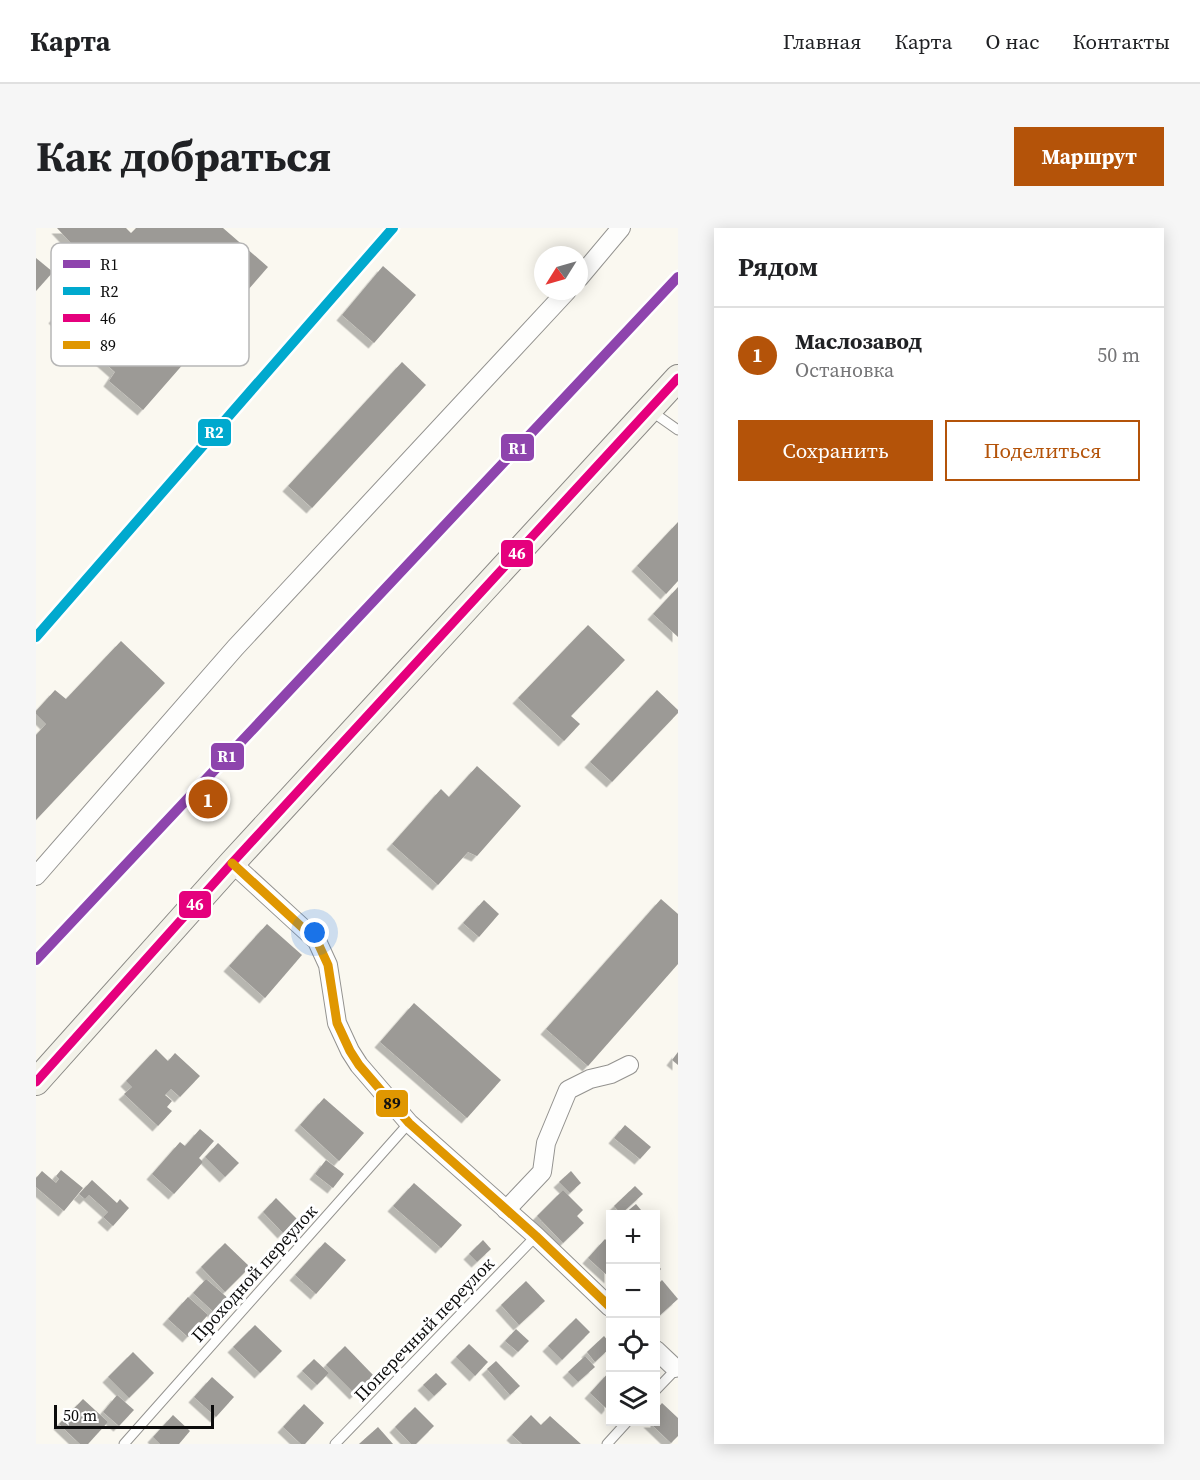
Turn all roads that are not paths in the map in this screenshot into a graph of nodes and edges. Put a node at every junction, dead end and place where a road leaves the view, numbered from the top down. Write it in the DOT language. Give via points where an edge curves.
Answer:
graph roads {
  1 [pos="621,228"];
  2 [pos="588,267"];
  3 [pos="559,300"];
  4 [pos="678,378"];
  5 [pos="648,409"];
  6 [pos="678,430"];
  7 [pos="232,863"];
  8 [pos="36,876"];
  9 [pos="629,1065"];
  10 [pos="36,1082"];
  11 [pos="409,1123"];
  12 [pos="506,1210"];
  13 [pos="536,1236"];
  14 [pos="606,1303"];
  15 [pos="660,1354"];
  16 [pos="677,1370"];
  17 [pos="660,1386"];
  18 [pos="623,1426"];
  19 [pos="124,1444"];
  20 [pos="335,1444"];
  21 [pos="607,1444"];
  1 -- 2 [label="street"];
  3 -- 8 [label="street" via="235,648"];
  4 -- 5 [label="main road"];
  5 -- 6 [label="lane"];
  5 -- 7 [label="main road"];
  7 -- 10 [label="main road"];
  7 -- 11 [label="street" via="317,941 328,965 337,1023 350,1051"];
  9 -- 12 [label="street" via="568,1090 546,1143 542,1172"];
  11 -- 12 [label="street"];
  11 -- 19 [label="lane, Проходной переулок"];
  12 -- 13 [label="street"];
  13 -- 14 [label="street"];
  13 -- 20 [label="lane, Поперечный переулок"];
  15 -- 16 [label="street"];
  16 -- 17 [label="lane"];
  18 -- 21 [label="lane"];
}
